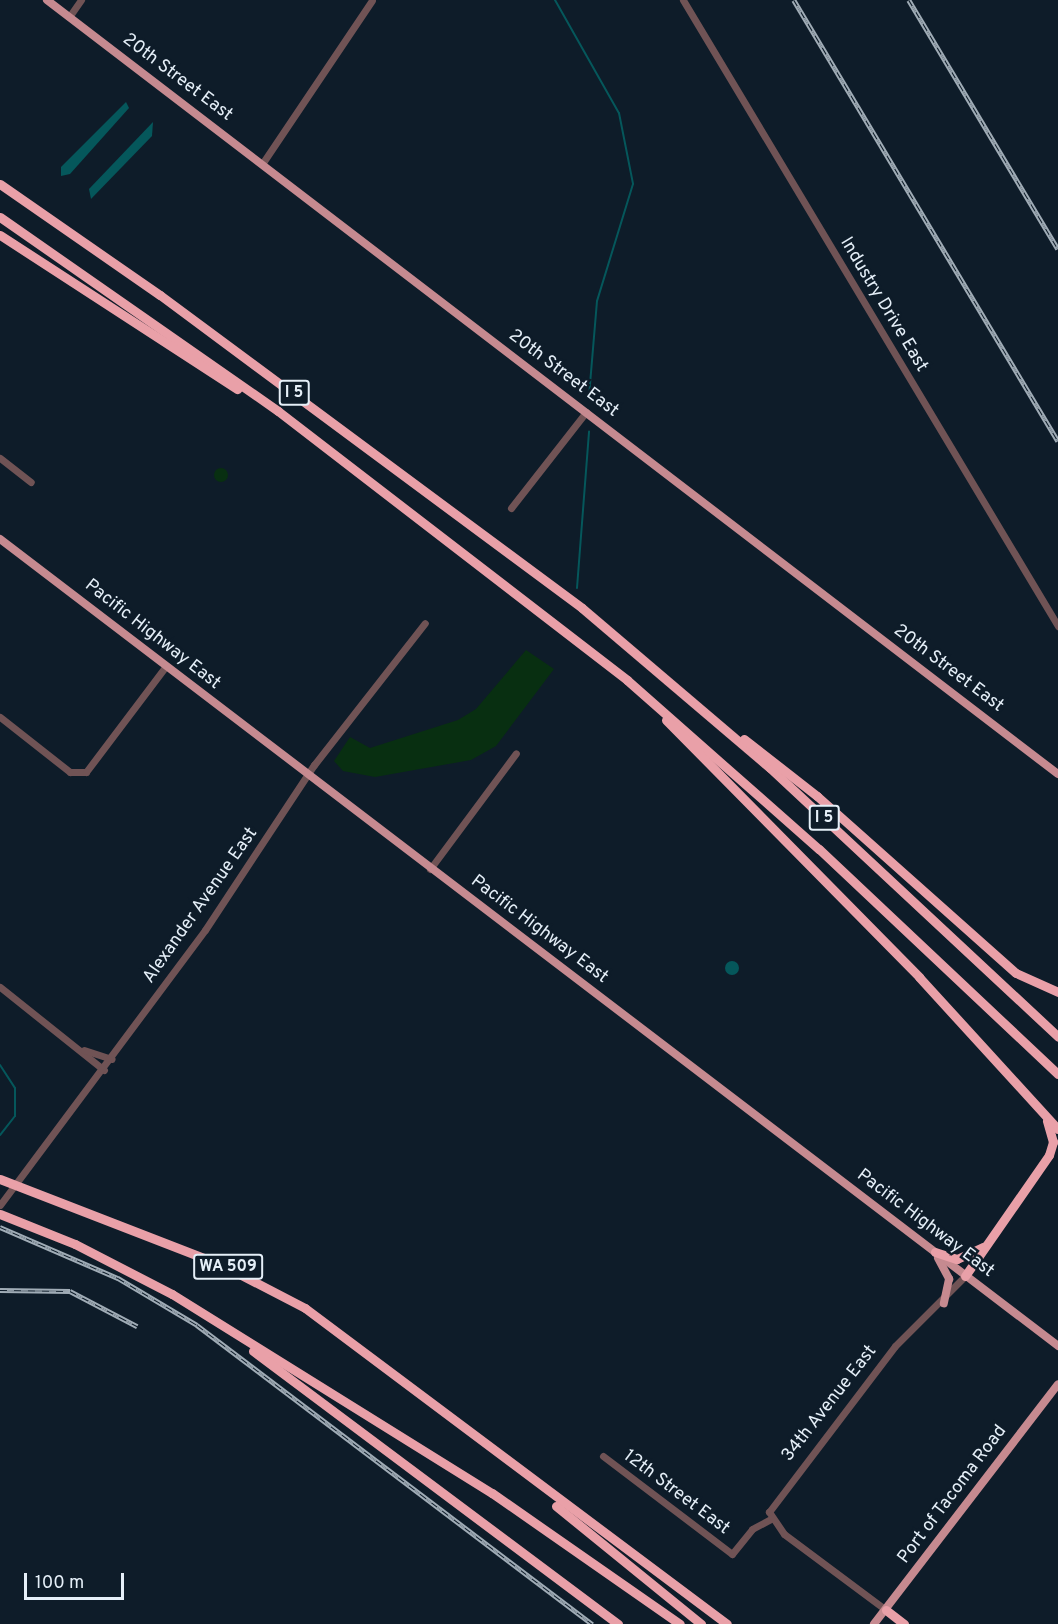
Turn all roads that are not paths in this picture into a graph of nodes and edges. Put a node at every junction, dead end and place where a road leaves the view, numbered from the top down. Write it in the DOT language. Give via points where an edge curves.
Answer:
graph roads {
  1 [pos="47,0"];
  2 [pos="81,0"];
  3 [pos="372,0"];
  4 [pos="683,0"];
  5 [pos="69,17"];
  6 [pos="262,164"];
  7 [pos="0,184"];
  8 [pos="0,217"];
  9 [pos="0,235"];
  10 [pos="278,411"];
  11 [pos="586,412"];
  12 [pos="0,458"];
  13 [pos="31,482"];
  14 [pos="511,508"];
  15 [pos="0,538"];
  16 [pos="425,623"];
  17 [pos="1058,626"];
  18 [pos="166,666"];
  19 [pos="613,668"];
  20 [pos="0,717"];
  21 [pos="723,726"];
  22 [pos="516,753"];
  23 [pos="1058,774"];
  24 [pos="309,776"];
  25 [pos="430,869"];
  26 [pos="0,987"];
  27 [pos="1058,992"];
  28 [pos="1058,1037"];
  29 [pos="81,1049"];
  30 [pos="112,1059"];
  31 [pos="104,1070"];
  32 [pos="1058,1074"];
  33 [pos="1040,1109"];
  34 [pos="1058,1129"];
  35 [pos="0,1179"];
  36 [pos="16,1185"];
  37 [pos="0,1205"];
  38 [pos="0,1214"];
  39 [pos="994,1238"];
  40 [pos="935,1252"];
  41 [pos="965,1276"];
  42 [pos="944,1303"];
  43 [pos="195,1309"];
  44 [pos="1058,1346"];
  45 [pos="1058,1384"];
  46 [pos="436,1407"];
  47 [pos="603,1456"];
  48 [pos="771,1519"];
  49 [pos="886,1610"];
  50 [pos="618,1624"];
  51 [pos="680,1624"];
  52 [pos="701,1624"];
  53 [pos="727,1624"];
  54 [pos="874,1624"];
  55 [pos="904,1624"];
  1 -- 5 [label="main road, 20th Street East"];
  2 -- 5 [label="street"];
  3 -- 6 [label="street"];
  4 -- 17 [label="street, Industry Drive East"];
  5 -- 6 [label="main road, 20th Street East"];
  6 -- 11 [label="main road, 20th Street East"];
  7 -- 21 [label="highway, I 5" via="434,495"];
  8 -- 10 [label="highway, I 5"];
  9 -- 10 [label="highway" via="192,364"];
  10 -- 19 [label="highway, I 5"];
  11 -- 14 [label="street"];
  11 -- 23 [label="main road, 20th Street East"];
  12 -- 13 [label="street"];
  15 -- 18 [label="main road, Pacific Highway East"];
  16 -- 24 [label="street, Alexander Avenue East"];
  18 -- 20 [label="street" via="81,774 70,771"];
  18 -- 24 [label="main road, Pacific Highway East"];
  19 -- 32 [label="highway, I 5" via="778,812"];
  19 -- 33 [label="highway" via="919,977"];
  21 -- 27 [label="highway" via="817,796 1016,973"];
  21 -- 28 [label="highway, I 5"];
  22 -- 25 [label="street"];
  24 -- 25 [label="main road, Pacific Highway East"];
  24 -- 30 [label="street, Alexander Avenue East"];
  25 -- 40 [label="main road, Pacific Highway East"];
  26 -- 29 [label="street"];
  29 -- 30 [label="street"];
  29 -- 31 [label="street"];
  30 -- 31 [label="street, Alexander Avenue East"];
  31 -- 36 [label="street, Alexander Avenue East"];
  33 -- 34 [label="highway"];
  33 -- 39 [label="highway" via="1052,1134 1052,1149"];
  35 -- 36 [label="highway, WA 509"];
  36 -- 37 [label="street, Alexander Avenue East"];
  36 -- 46 [label="highway, WA 509" via="273,1289 341,1332"];
  38 -- 43 [label="highway, WA 509" via="102,1256"];
  39 -- 40 [label="highway" via="966,1258"];
  39 -- 41 [label="highway"];
  40 -- 41 [label="main road, Pacific Highway East"];
  40 -- 42 [label="main road" via="949,1279"];
  41 -- 42 [label="street, 34th Avenue East"];
  41 -- 44 [label="main road, Pacific Highway East"];
  42 -- 48 [label="street, 34th Avenue East" via="902,1338 856,1394 776,1497"];
  43 -- 50 [label="highway"];
  43 -- 51 [label="highway, WA 509" via="492,1493"];
  45 -- 49 [label="main road, Port of Tacoma Road"];
  46 -- 52 [label="highway, WA 509"];
  46 -- 53 [label="highway"];
  47 -- 48 [label="street, 12th Street East" via="732,1554 752,1529"];
  48 -- 49 [label="street"];
  49 -- 54 [label="main road, Port of Tacoma Road"];
  49 -- 55 [label="highway"];
}
